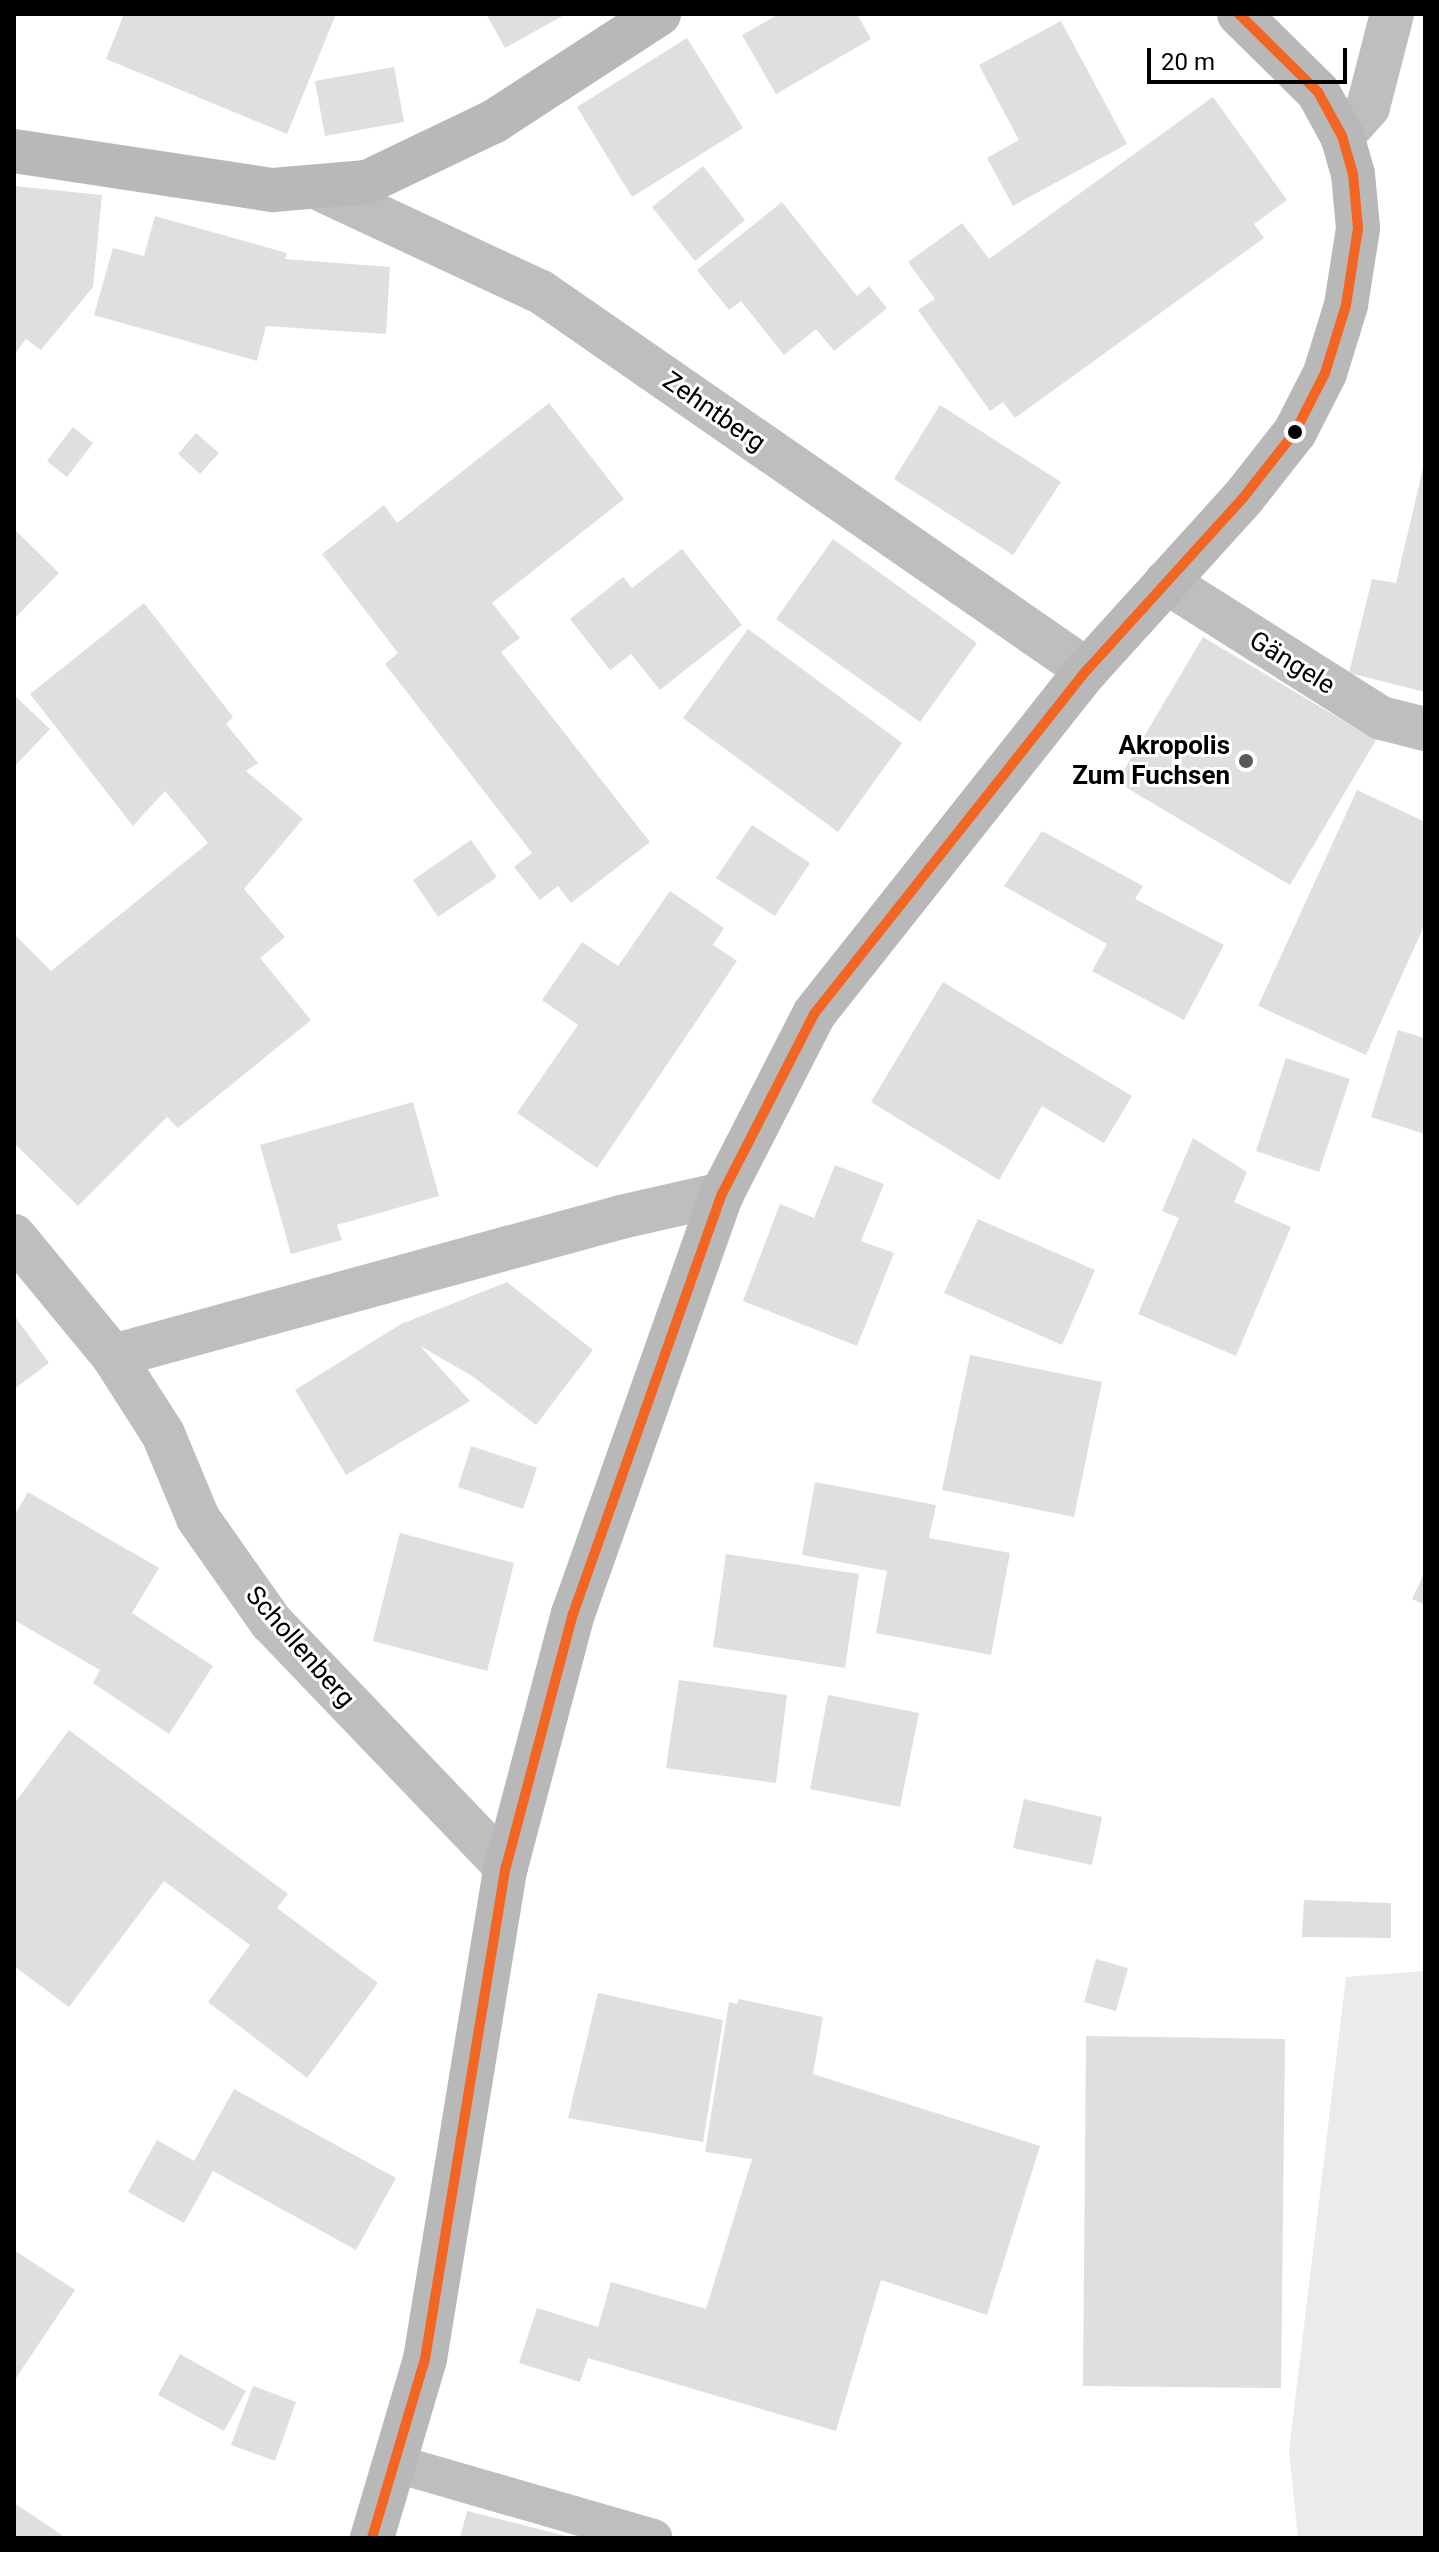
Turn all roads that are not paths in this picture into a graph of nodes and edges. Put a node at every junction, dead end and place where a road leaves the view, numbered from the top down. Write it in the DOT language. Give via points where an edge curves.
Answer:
graph roads {
  1 [pos="659,14"];
  2 [pos="1239,14"];
  3 [pos="1392,14"];
  4 [pos="1342,136"];
  5 [pos="14,151"];
  6 [pos="322,190"];
  7 [pos="1166,582"];
  8 [pos="1087,670"];
  9 [pos="1425,729"];
  10 [pos="722,1194"];
  11 [pos="14,1236"];
  12 [pos="113,1356"];
  13 [pos="506,1867"];
  14 [pos="397,2464"];
  15 [pos="372,2538"];
  16 [pos="654,2538"];
  1 -- 6 [label="street" via="493,122 421,160 367,182"];
  2 -- 4 [label="street" via="1318,92"];
  3 -- 4 [label="street" via="1368,107"];
  4 -- 7 [label="street" via="1353,174 1358,228 1346,305 1325,373 1295,432"];
  5 -- 6 [label="street" via="194,180"];
  6 -- 8 [label="street, Zehntberg" via="541,292"];
  7 -- 8 [label="street"];
  7 -- 9 [label="street, Gängele" via="1381,718"];
  8 -- 10 [label="street" via="814,1014"];
  10 -- 12 [label="street"];
  10 -- 13 [label="street" via="573,1614"];
  11 -- 12 [label="street, Schollenberg"];
  12 -- 13 [label="street, Schollenberg" via="163,1434 198,1518 271,1622"];
  13 -- 14 [label="street" via="425,2359"];
  14 -- 15 [label="street"];
  14 -- 16 [label="lane"];
}
